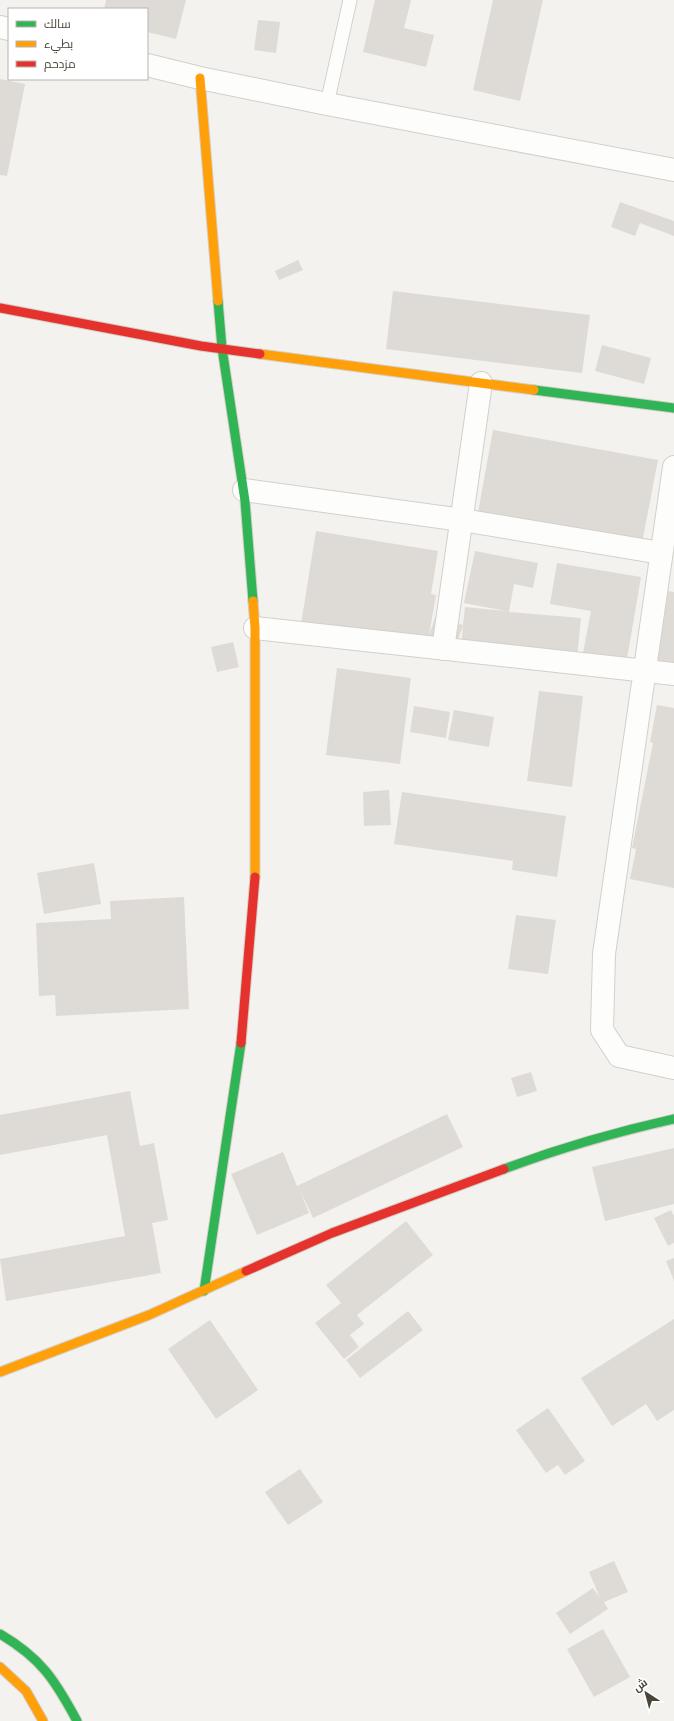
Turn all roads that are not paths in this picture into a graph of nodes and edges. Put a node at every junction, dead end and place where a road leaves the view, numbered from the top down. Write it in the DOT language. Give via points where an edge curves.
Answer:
graph roads {
  1 [pos="350,0"];
  2 [pos="148,65"];
  3 [pos="200,78"];
  4 [pos="327,104"];
  5 [pos="674,170"];
  6 [pos="0,308"];
  7 [pos="222,348"];
  8 [pos="481,383"];
  9 [pos="674,408"];
  10 [pos="674,467"];
  11 [pos="244,490"];
  12 [pos="462,520"];
  13 [pos="661,553"];
  14 [pos="255,628"];
  15 [pos="443,649"];
  16 [pos="644,671"];
  17 [pos="674,674"];
  18 [pos="674,1068"];
  19 [pos="674,1119"];
  20 [pos="204,1291"];
  21 [pos="0,1372"];
  22 [pos="0,1634"];
  23 [pos="0,1667"];
  24 [pos="43,1721"];
  25 [pos="76,1721"];
  1 -- 4 [label="lane"];
  2 -- 3 [label="street"];
  3 -- 4 [label="street"];
  3 -- 7 [label="street"];
  4 -- 5 [label="street"];
  6 -- 7 [label="street"];
  7 -- 8 [label="street"];
  7 -- 11 [label="street"];
  8 -- 9 [label="street"];
  8 -- 12 [label="street"];
  10 -- 13 [label="street"];
  11 -- 12 [label="street"];
  11 -- 14 [label="street"];
  12 -- 13 [label="street"];
  12 -- 15 [label="street"];
  13 -- 16 [label="street"];
  14 -- 15 [label="street"];
  14 -- 20 [label="street" via="256,864 240,1052"];
  15 -- 16 [label="street"];
  16 -- 17 [label="street"];
  16 -- 18 [label="street" via="604,954 602,1030 619,1056"];
  19 -- 20 [label="street" via="625,1130 542,1155 332,1233"];
  20 -- 21 [label="street" via="74,1346"];
  22 -- 25 [label="street" via="41,1662 57,1683"];
  23 -- 24 [label="street" via="17,1679 35,1701"];
}
